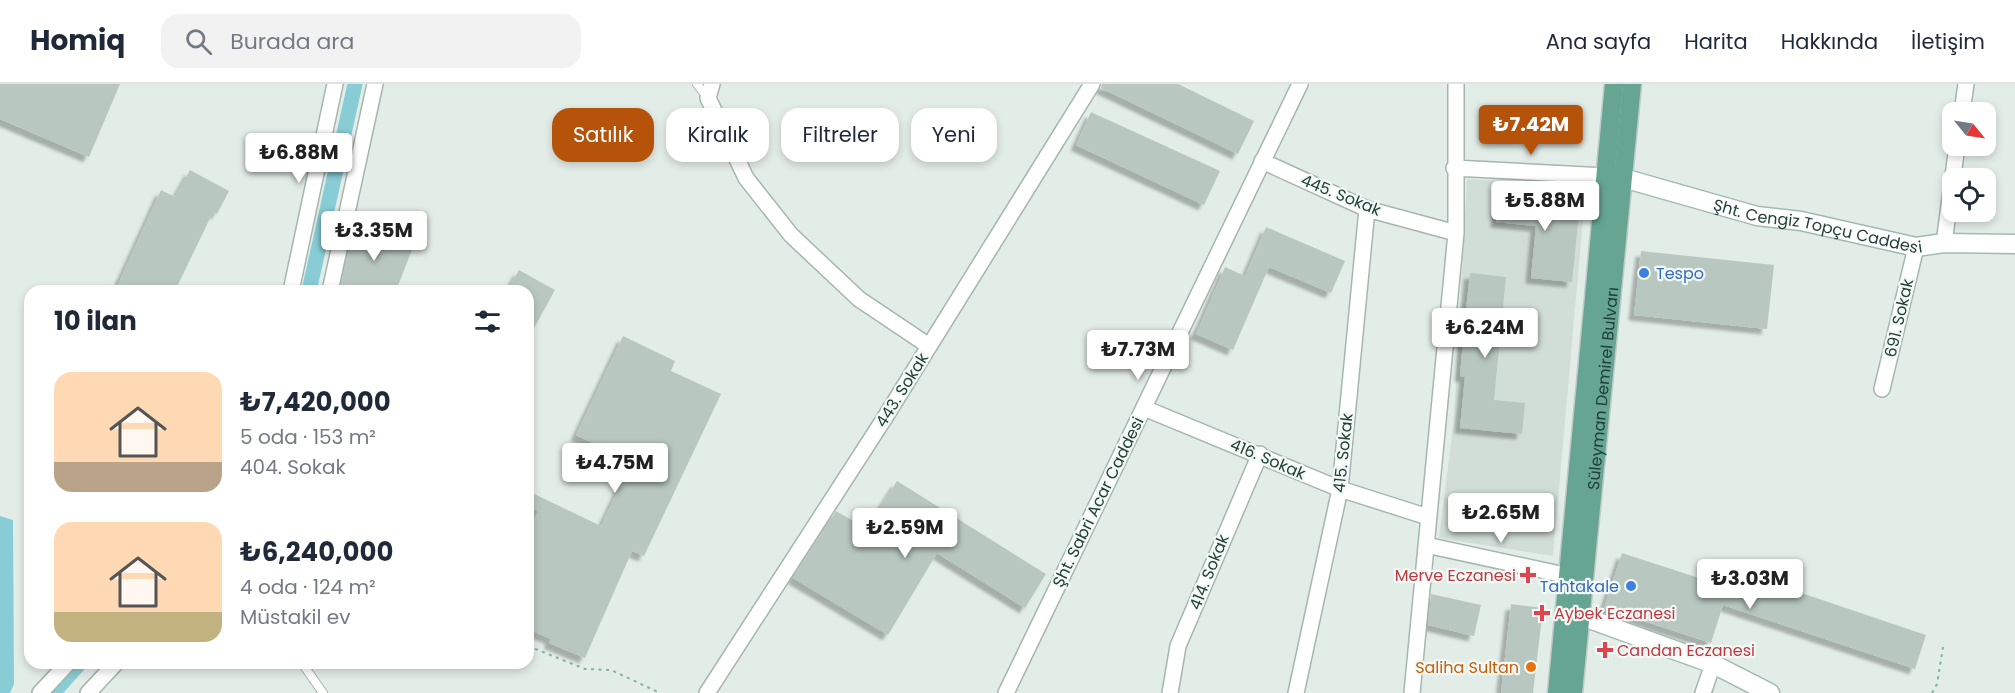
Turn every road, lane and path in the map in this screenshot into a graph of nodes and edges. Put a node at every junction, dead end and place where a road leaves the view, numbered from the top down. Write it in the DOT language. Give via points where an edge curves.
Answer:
graph roads {
  1 [pos="335,84"];
  2 [pos="375,84"];
  3 [pos="697,84"];
  4 [pos="1092,84"];
  5 [pos="1300,84"];
  6 [pos="1456,84"];
  7 [pos="1614,84"];
  8 [pos="1632,84"];
  9 [pos="1966,84"];
  10 [pos="710,91"];
  11 [pos="1963,102"];
  12 [pos="1956,156"];
  13 [pos="1262,161"];
  14 [pos="1455,168"];
  15 [pos="1614,177"];
  16 [pos="1367,209"];
  17 [pos="1456,233"];
  18 [pos="1944,243"];
  19 [pos="2015,244"];
  20 [pos="1916,247"];
  21 [pos="292,285"];
  22 [pos="331,285"];
  23 [pos="929,346"];
  24 [pos="1882,389"];
  25 [pos="1144,408"];
  26 [pos="1260,454"];
  27 [pos="1340,489"];
  28 [pos="1428,517"];
  29 [pos="1426,545"];
  30 [pos="1569,576"];
  31 [pos="1573,615"];
  32 [pos="1942,647"];
  33 [pos="534,648"];
  34 [pos="1713,664"];
  35 [pos="62,669"];
  36 [pos="110,669"];
  37 [pos="306,669"];
  38 [pos="40,693"];
  39 [pos="88,693"];
  40 [pos="323,693"];
  41 [pos="660,693"];
  42 [pos="707,693"];
  43 [pos="1006,693"];
  44 [pos="1170,693"];
  45 [pos="1296,693"];
  46 [pos="1412,693"];
  47 [pos="1557,693"];
  48 [pos="1573,693"];
  49 [pos="1703,693"];
  50 [pos="1770,693"];
  51 [pos="1932,693"];
  1 -- 21 [label="street"];
  2 -- 22 [label="street"];
  3 -- 10 [label="lane"];
  4 -- 23 [label="street, 443. Sokak"];
  5 -- 13 [label="street, Şht. Sabri Acar Caddesi"];
  6 -- 14 [label="street"];
  7 -- 15 [label="main road, Süleyman Demirel Bulvarı"];
  8 -- 15 [label="main road, Süleyman Demirel Bulvarı"];
  9 -- 11 [label="street"];
  10 -- 23 [label="street" via="746,178 791,235 859,299"];
  12 -- 18 [label="street"];
  13 -- 16 [label="street, 445. Sokak"];
  13 -- 25 [label="street, Şht. Sabri Acar Caddesi"];
  14 -- 15 [label="street"];
  14 -- 17 [label="street"];
  15 -- 20 [label="street, Şht. Cengiz Topçu Caddesi" via="1757,216 1801,221"];
  15 -- 30 [label="main road, Süleyman Demirel Bulvarı"];
  15 -- 31 [label="main road, Süleyman Demirel Bulvarı"];
  16 -- 17 [label="street, 445. Sokak"];
  16 -- 27 [label="street, 415. Sokak"];
  17 -- 28 [label="street"];
  18 -- 19 [label="street, Şht. Cengiz Topçu Caddesi"];
  18 -- 20 [label="street, Şht. Cengiz Topçu Caddesi"];
  20 -- 24 [label="street, 691. Sokak"];
  23 -- 42 [label="street, 443. Sokak"];
  25 -- 26 [label="street, 416. Sokak"];
  25 -- 43 [label="street, Şht. Sabri Acar Caddesi"];
  26 -- 27 [label="street, 416. Sokak"];
  26 -- 44 [label="street, 414. Sokak" via="1178,646"];
  27 -- 28 [label="street, 416. Sokak"];
  27 -- 45 [label="street, 415. Sokak"];
  28 -- 29 [label="street"];
  29 -- 30 [label="street"];
  29 -- 46 [label="street"];
  30 -- 31 [label="main road, Süleyman Demirel Bulvarı"];
  31 -- 34 [label="street"];
  31 -- 47 [label="main road, Süleyman Demirel Bulvarı"];
  31 -- 48 [label="main road, Süleyman Demirel Bulvarı"];
  32 -- 51 [label="path"];
  33 -- 41 [label="path" via="585,669 611,670"];
  34 -- 49 [label="street"];
  34 -- 50 [label="street"];
  35 -- 38 [label="street"];
  36 -- 39 [label="street"];
  37 -- 40 [label="lane"];
}
